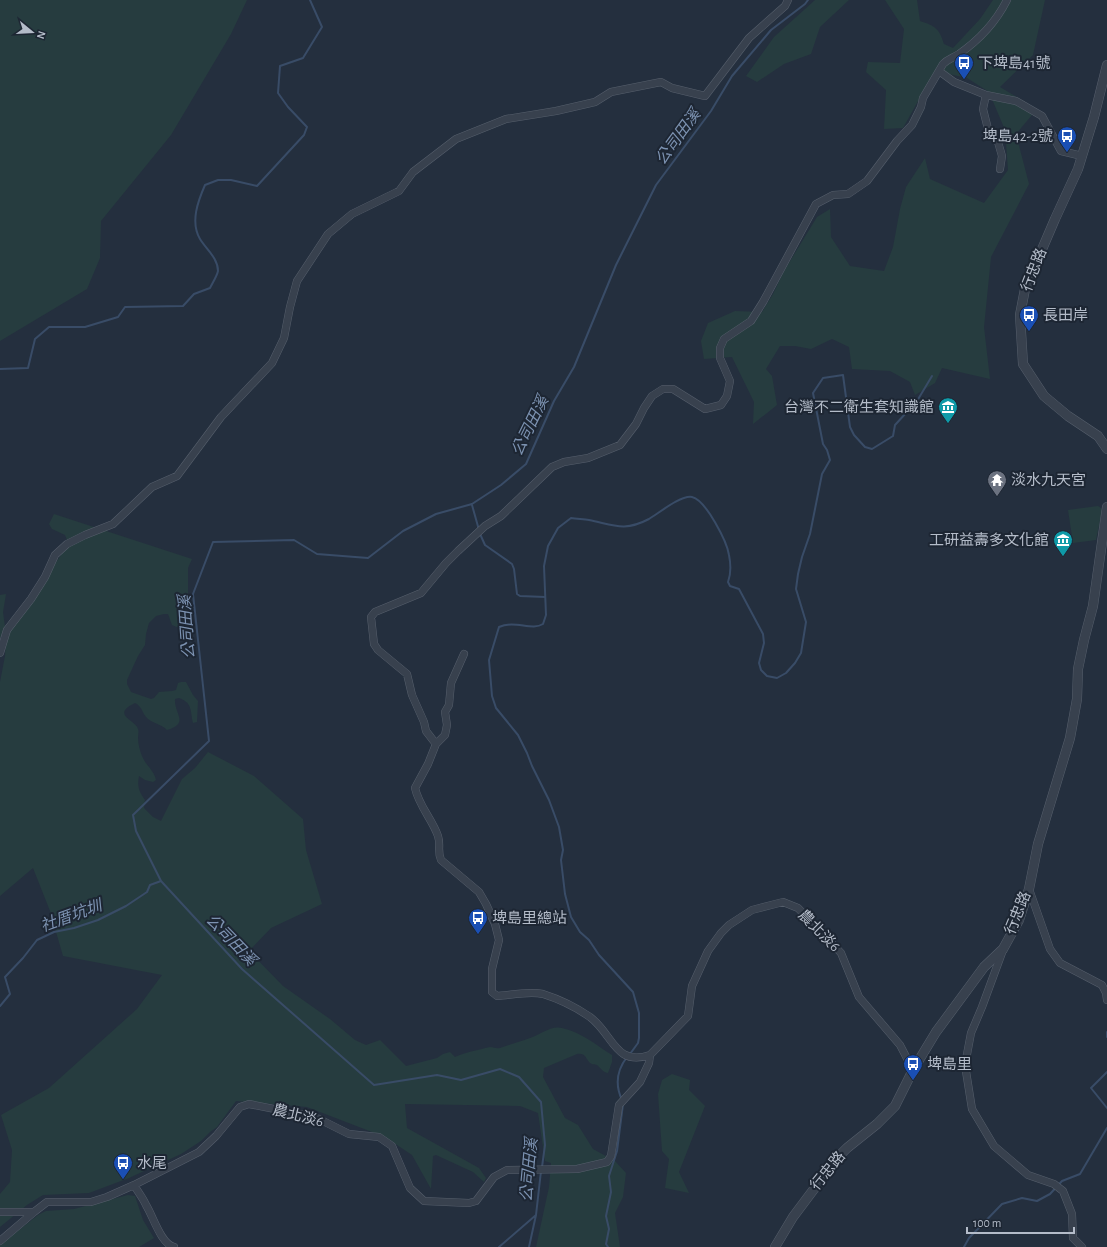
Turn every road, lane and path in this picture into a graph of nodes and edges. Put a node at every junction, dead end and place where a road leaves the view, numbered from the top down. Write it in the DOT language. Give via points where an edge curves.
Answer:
graph roads {
  1 [pos="788,0"];
  2 [pos="1007,0"];
  3 [pos="1107,65"];
  4 [pos="939,71"];
  5 [pos="986,95"];
  6 [pos="1082,156"];
  7 [pos="1000,169"];
  8 [pos="1107,449"];
  9 [pos="1107,507"];
  10 [pos="0,653"];
  11 [pos="464,654"];
  12 [pos="436,744"];
  13 [pos="1029,889"];
  14 [pos="1003,949"];
  15 [pos="1107,1000"];
  16 [pos="650,1055"];
  17 [pos="913,1070"];
  18 [pos="134,1185"];
  19 [pos="0,1212"];
  20 [pos="34,1212"];
  21 [pos="0,1241"];
  22 [pos="174,1247"];
  23 [pos="775,1247"];
  24 [pos="1082,1247"];
  1 -- 10 [label="street" via="785,6 749,38 705,96 672,88 661,82 611,92 595,102 506,119 456,139 413,172 399,191 352,214 328,234 297,281 284,338 272,363 221,417 177,476 152,486 113,524 66,544 55,555 45,577 7,630"];
  2 -- 4 [label="street" via="982,36 958,55 947,60"];
  3 -- 6 [label="street, 行忠路"];
  4 -- 5 [label="street" via="954,82"];
  4 -- 12 [label="street" via="923,98 912,125 867,180 848,194 833,195 816,204 751,320 724,339 720,348 720,358 730,380 728,396 721,405 705,409 673,389 663,389 652,396 620,445 588,458 552,467 501,516 485,526 458,551 421,593 375,612 372,617 374,644 407,674 426,731"];
  5 -- 6 [label="street" via="1016,101 1042,116 1061,151"];
  5 -- 7 [label="street" via="983,109 988,129 998,142 1002,156"];
  6 -- 8 [label="street, 行忠路" via="1025,289 1020,316 1023,364 1044,396 1098,436"];
  9 -- 13 [label="street, 行忠路" via="1093,606 1078,669 1077,699 1070,738 1038,844"];
  11 -- 12 [label="street" via="451,683 449,705 445,712 445,735"];
  12 -- 16 [label="street" via="415,788 435,827 442,860 479,892 495,924 499,940 492,969 492,992 497,996 536,993 562,1002 591,1018 623,1054 632,1058"];
  13 -- 14 [label="street, 行忠路" via="1018,920"];
  13 -- 15 [label="street" via="1050,949 1060,963 1102,985"];
  14 -- 17 [label="street, 行忠路" via="984,967 968,988 936,1032"];
  14 -- 24 [label="street" via="971,1033 965,1065 972,1109 994,1146 1028,1175 1054,1184 1062,1191 1072,1214 1073,1238"];
  16 -- 17 [label="street, 農北淡6 / 農北淡6" via="688,1016 692,986 708,951 720,933 752,910 783,902 798,908 841,953 859,997 900,1045"];
  16 -- 18 [label="street, 農北淡6 / 農北淡6" via="640,1082 619,1104 611,1156 607,1162 577,1169 507,1170 494,1177 476,1201 469,1203 424,1201 410,1188 392,1146 379,1137 349,1134 315,1117 249,1104 240,1107 199,1152"];
  17 -- 23 [label="street, 行忠路" via="895,1106 838,1157 793,1217"];
  18 -- 20 [label="street, 農北淡6" via="107,1198 91,1202 47,1202"];
  18 -- 22 [label="street" via="164,1240"];
  19 -- 20 [label="street"];
  20 -- 21 [label="street, 農北淡6"];
}
